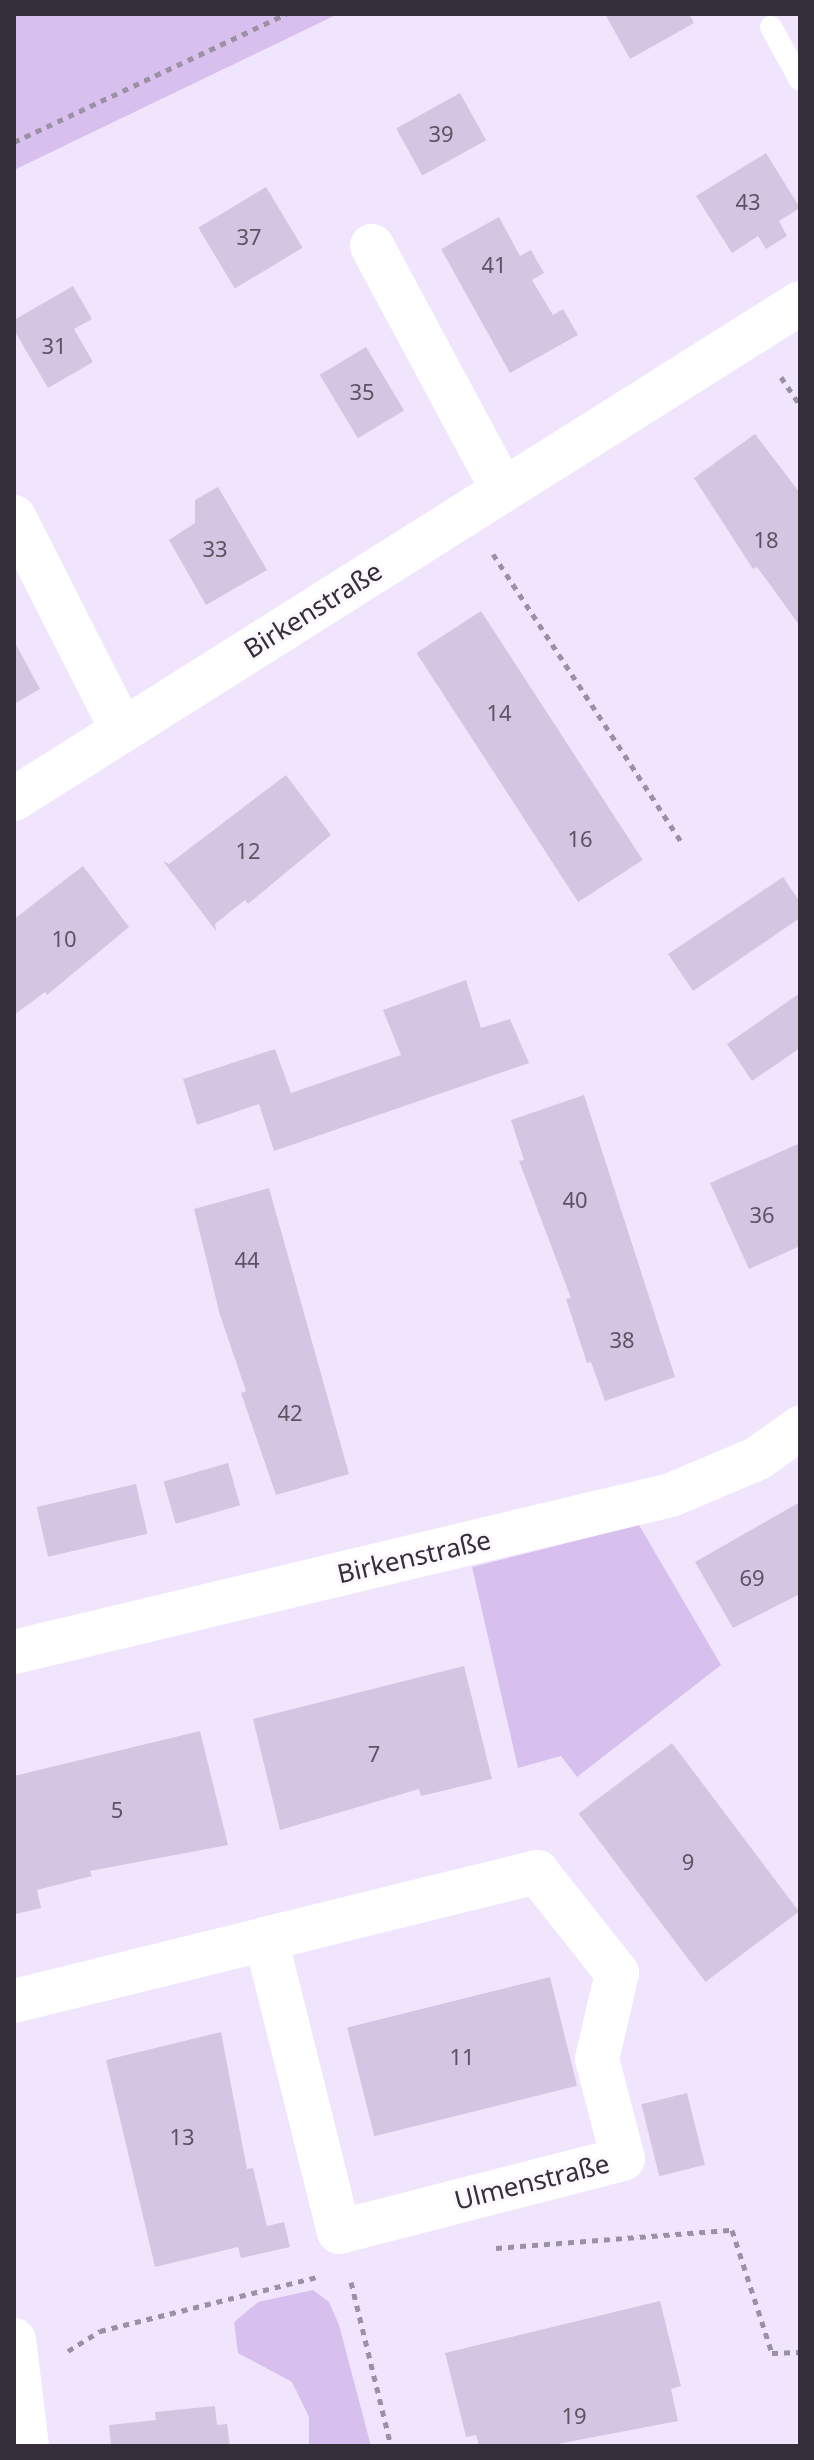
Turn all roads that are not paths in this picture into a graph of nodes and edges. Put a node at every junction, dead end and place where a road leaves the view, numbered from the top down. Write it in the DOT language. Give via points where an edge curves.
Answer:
graph roads {
  1 [pos="771,27"];
  2 [pos="800,80"];
  3 [pos="372,246"];
  4 [pos="800,303"];
  5 [pos="503,490"];
  6 [pos="14,517"];
  7 [pos="122,730"];
  8 [pos="14,799"];
  9 [pos="800,1428"];
  10 [pos="14,1652"];
  11 [pos="266,1940"];
  12 [pos="14,2001"];
  13 [pos="15,2351"];
  14 [pos="27,2446"];
  1 -- 2 [label="lane"];
  3 -- 5 [label="street"];
  4 -- 5 [label="street, Birkenstraße"];
  5 -- 7 [label="street, Birkenstraße"];
  6 -- 7 [label="street"];
  7 -- 8 [label="street, Birkenstraße"];
  9 -- 10 [label="street, Birkenstraße" via="758,1458 671,1495"];
  11 -- 11 [label="street, Ulmenstraße" via="339,2232 623,2159 597,2059 617,1973 537,1872"];
  11 -- 12 [label="street, Ulmenstraße"];
  13 -- 14 [label="street"];
}
